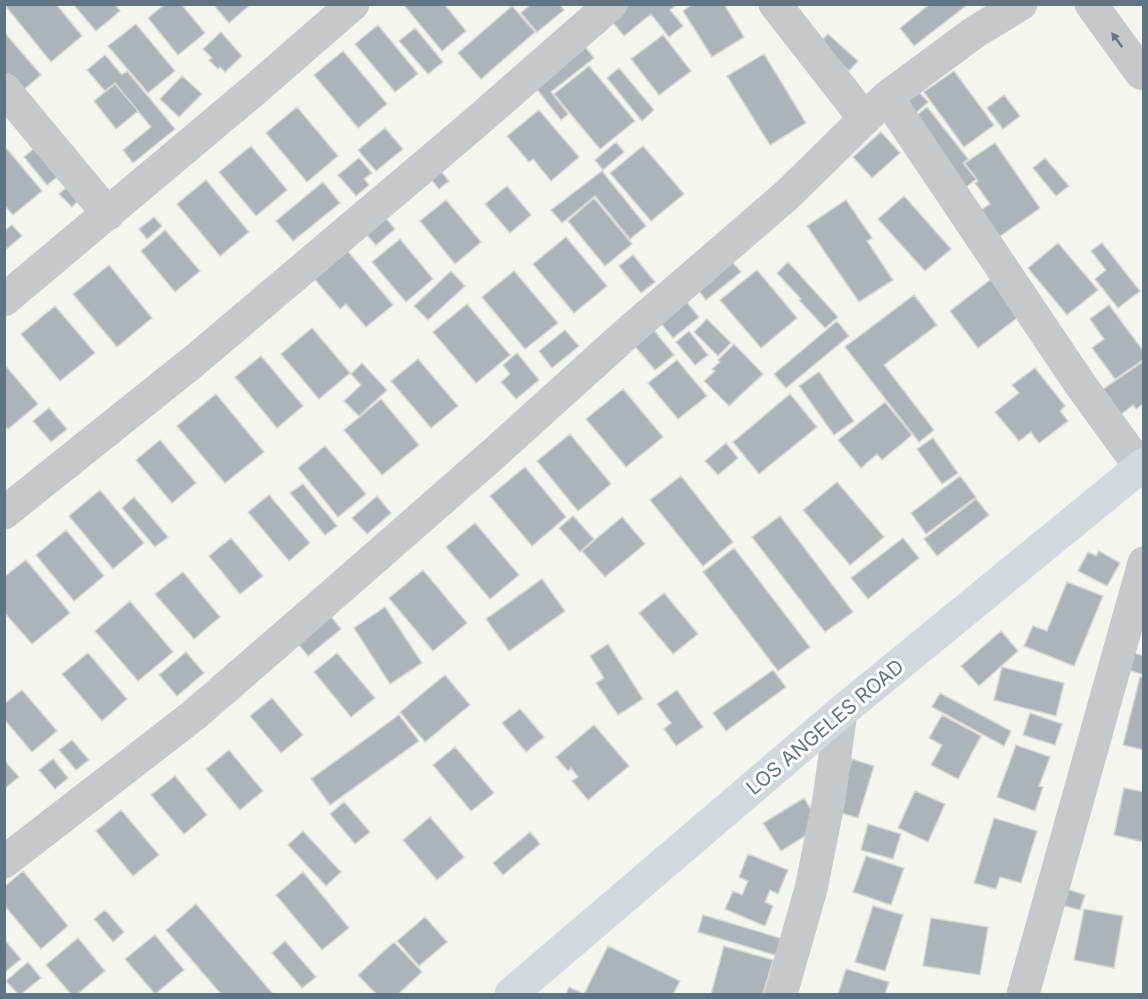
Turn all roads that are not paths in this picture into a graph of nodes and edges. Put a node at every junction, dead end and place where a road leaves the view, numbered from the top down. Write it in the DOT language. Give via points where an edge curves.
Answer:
graph roads {
  1 [pos="353,4"];
  2 [pos="611,4"];
  3 [pos="775,4"];
  4 [pos="1021,4"];
  5 [pos="1091,4"];
  6 [pos="973,18"];
  7 [pos="1143,74"];
  8 [pos="4,90"];
  9 [pos="876,107"];
  10 [pos="108,214"];
  11 [pos="4,300"];
  12 [pos="1142,468"];
  13 [pos="4,513"];
  14 [pos="1143,563"];
  15 [pos="841,712"];
  16 [pos="4,862"];
  17 [pos="521,990"];
  18 [pos="781,994"];
  19 [pos="1023,994"];
  1 -- 10 [label="street"];
  2 -- 13 [label="street" via="203,353"];
  3 -- 9 [label="street"];
  4 -- 6 [label="street"];
  7 -- 5 [label="street, one-way"];
  6 -- 9 [label="street"];
  8 -- 10 [label="street"];
  9 -- 12 [label="street"];
  9 -- 16 [label="street" via="787,195 313,612 194,715"];
  10 -- 11 [label="street"];
  12 -- 15 [label="main road, LOS ANGELES ROAD"];
  14 -- 19 [label="street"];
  15 -- 17 [label="main road, LOS ANGELES ROAD"];
  15 -- 18 [label="street" via="811,890"];
}
